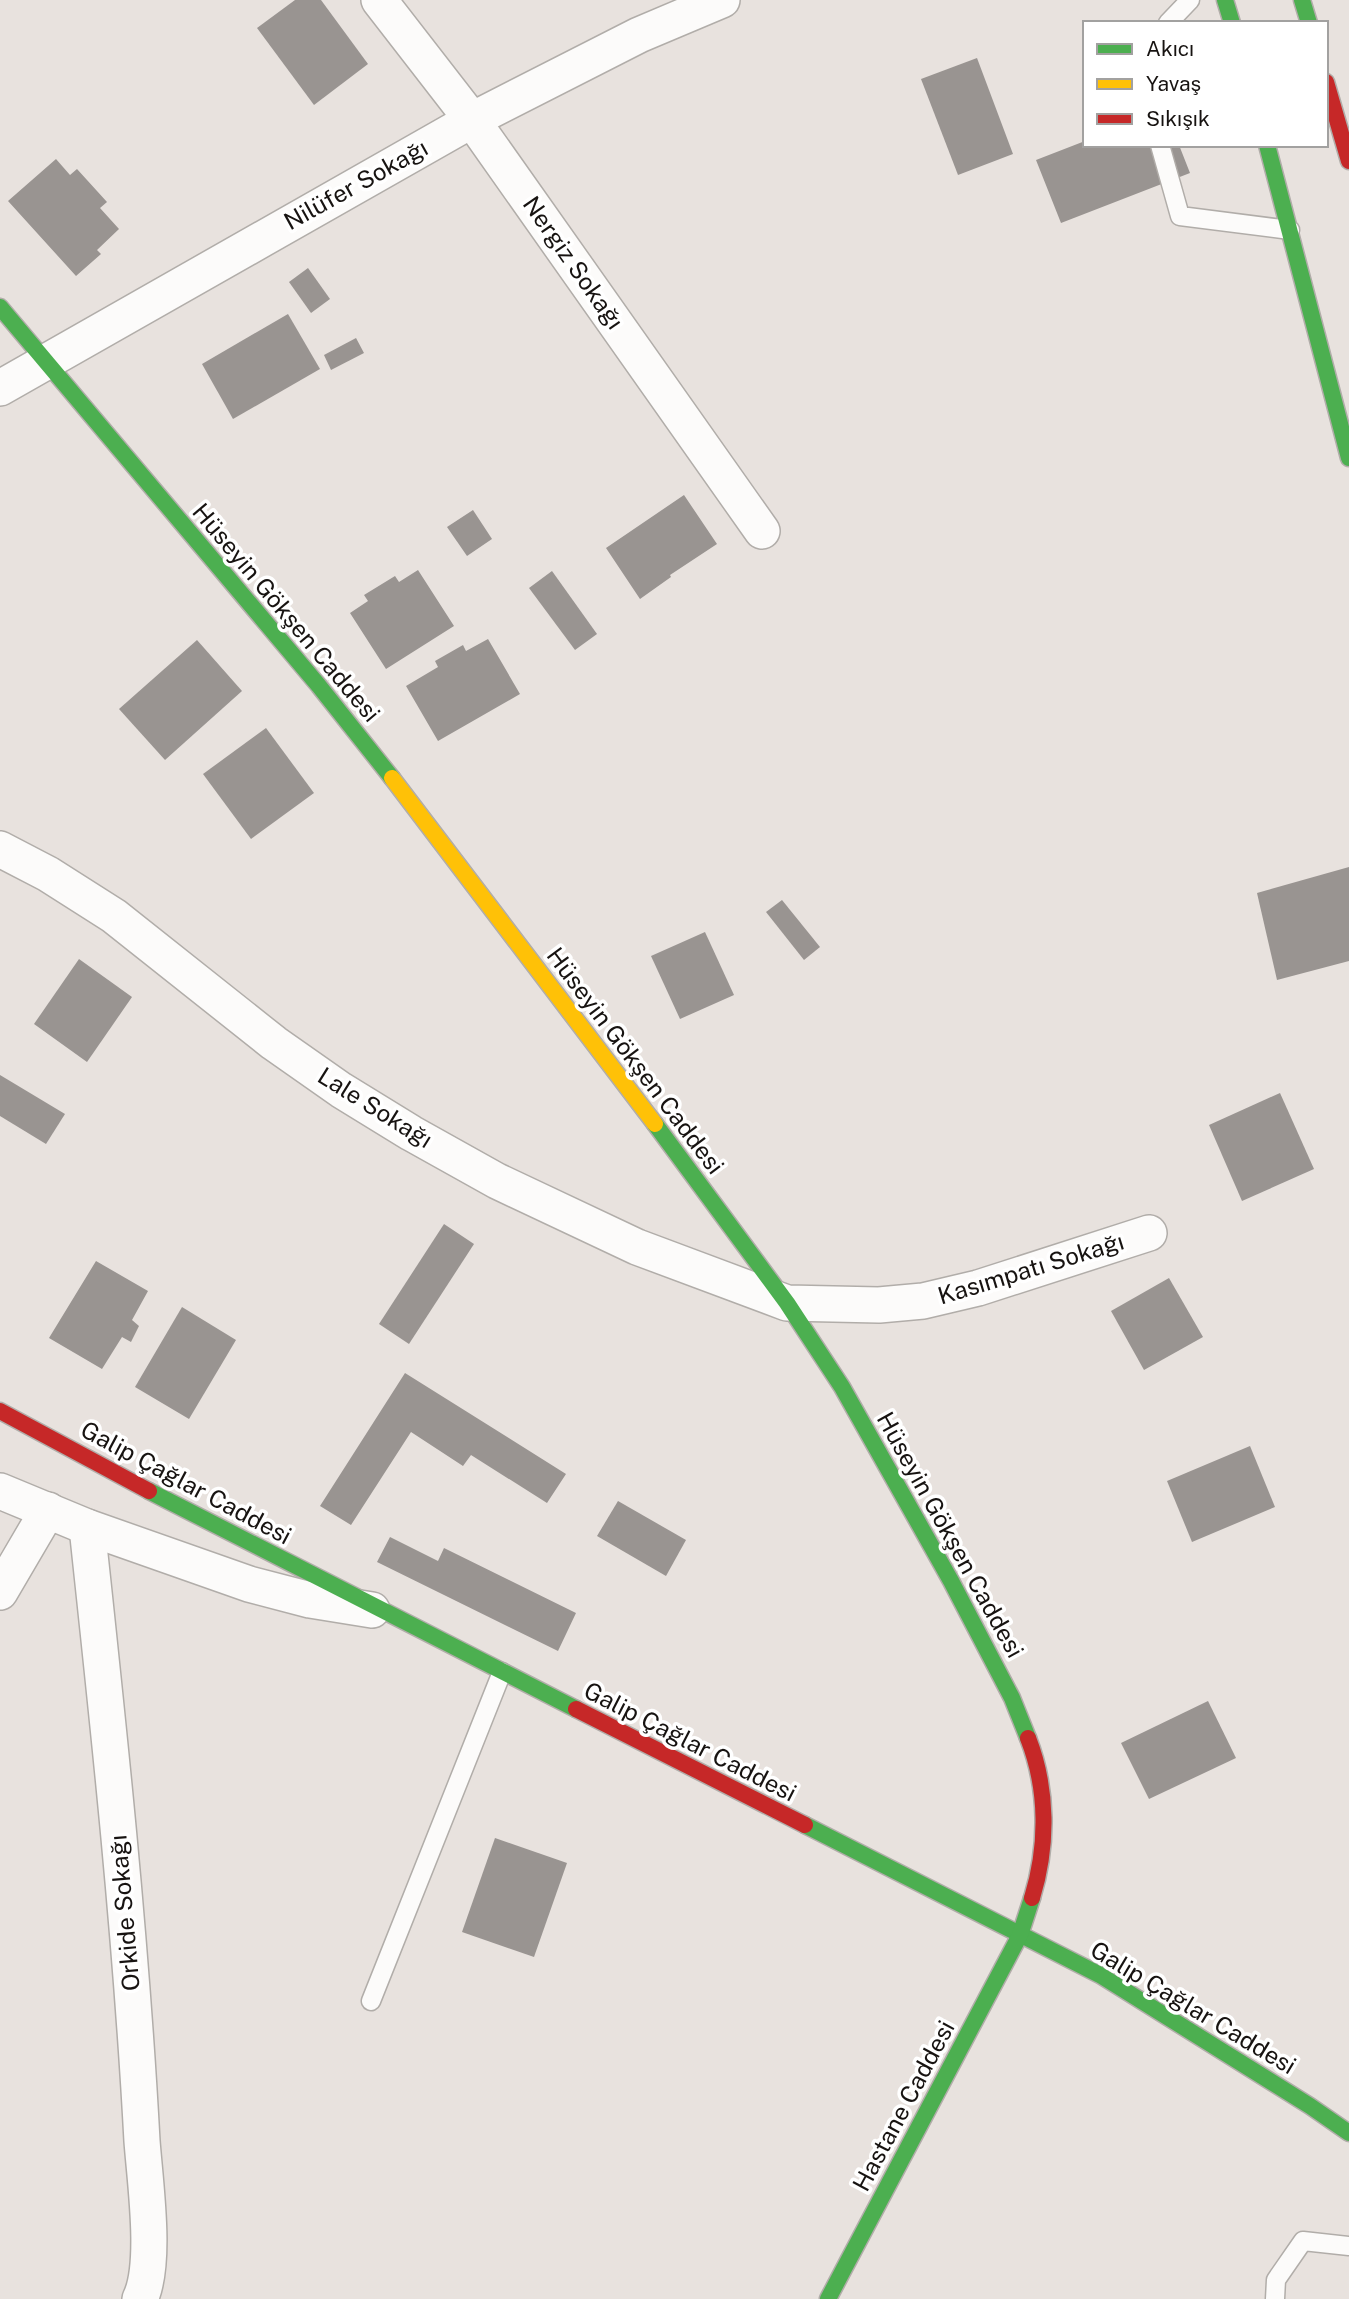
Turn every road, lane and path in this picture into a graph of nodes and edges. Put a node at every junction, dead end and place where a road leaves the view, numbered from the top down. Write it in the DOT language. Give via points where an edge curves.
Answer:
graph roads {
  1 [pos="379,0"];
  2 [pos="722,0"];
  3 [pos="1190,0"];
  4 [pos="1225,0"];
  5 [pos="1302,0"];
  6 [pos="1170,21"];
  7 [pos="1231,21"];
  8 [pos="1308,21"];
  9 [pos="1328,89"];
  10 [pos="472,120"];
  11 [pos="1161,147"];
  12 [pos="1268,147"];
  13 [pos="1349,161"];
  14 [pos="1290,230"];
  15 [pos="0,307"];
  16 [pos="46,360"];
  17 [pos="0,387"];
  18 [pos="1349,458"];
  19 [pos="762,531"];
  20 [pos="0,849"];
  21 [pos="1149,1233"];
  22 [pos="787,1303"];
  23 [pos="0,1410"];
  24 [pos="0,1491"];
  25 [pos="48,1510"];
  26 [pos="87,1527"];
  27 [pos="0,1592"];
  28 [pos="385,1612"];
  29 [pos="502,1672"];
  30 [pos="1020,1935"];
  31 [pos="371,2001"];
  32 [pos="1349,2133"];
  33 [pos="1349,2246"];
  34 [pos="140,2299"];
  35 [pos="828,2299"];
  36 [pos="1275,2299"];
  1 -- 10 [label="street, Nergiz Sokağı"];
  2 -- 10 [label="street, Nilüfer Sokağı" via="639,35"];
  3 -- 6 [label="lane"];
  4 -- 7 [label="street"];
  5 -- 8 [label="street"];
  9 -- 13 [label="street"];
  10 -- 16 [label="street, Nilüfer Sokağı"];
  10 -- 19 [label="street, Nergiz Sokağı"];
  11 -- 14 [label="lane" via="1180,216"];
  12 -- 14 [label="street"];
  14 -- 18 [label="street"];
  15 -- 16 [label="street, Hüseyin Gökşen Caddesi"];
  16 -- 17 [label="street, Nilüfer Sokağı"];
  16 -- 22 [label="street, Hüseyin Gökşen Caddesi" via="391,777"];
  20 -- 22 [label="street, Lale Sokağı" via="114,916 274,1043 411,1133 497,1181 637,1247"];
  21 -- 22 [label="street, Kasımpatı Sokağı" via="923,1301"];
  22 -- 30 [label="street, Hüseyin Gökşen Caddesi" via="842,1387 951,1581 1012,1698 1035,1756 1044,1835 1037,1881"];
  23 -- 28 [label="street, Galip Çağlar Caddesi"];
  24 -- 25 [label="street"];
  25 -- 26 [label="street"];
  25 -- 27 [label="street"];
  26 -- 28 [label="street" via="249,1584"];
  26 -- 34 [label="street, Orkide Sokağı" via="141,2109 149,2261"];
  28 -- 29 [label="street, Galip Çağlar Caddesi"];
  29 -- 30 [label="street, Galip Çağlar Caddesi"];
  29 -- 31 [label="lane"];
  30 -- 32 [label="street, Galip Çağlar Caddesi" via="1100,1975"];
  30 -- 35 [label="street, Hastane Caddesi"];
  33 -- 36 [label="lane" via="1303,2241 1276,2280"];
}
